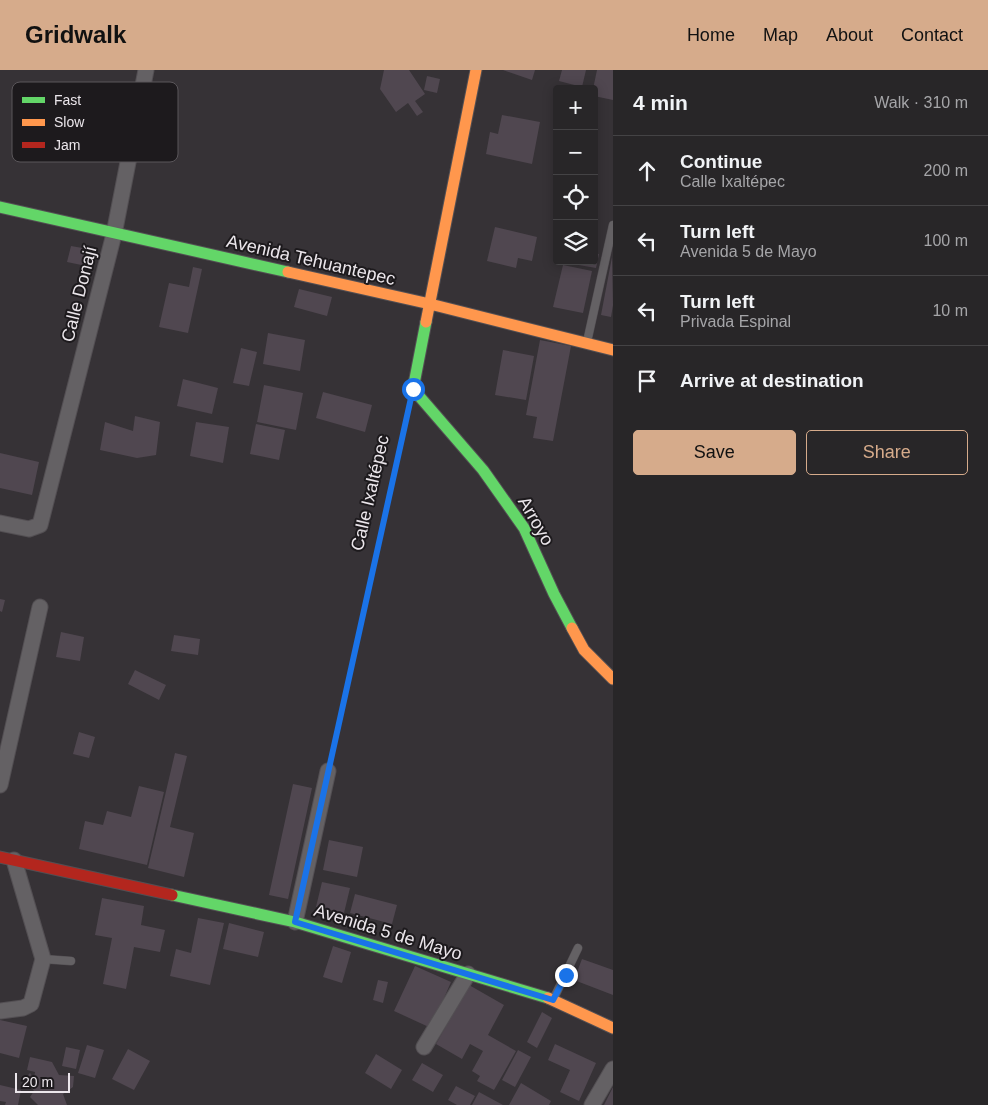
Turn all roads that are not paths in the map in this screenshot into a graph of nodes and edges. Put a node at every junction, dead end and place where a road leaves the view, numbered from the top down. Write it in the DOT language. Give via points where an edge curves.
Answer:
graph roads {
  1 [pos="476,70"];
  2 [pos="128,162"];
  3 [pos="0,207"];
  4 [pos="613,225"];
  5 [pos="114,234"];
  6 [pos="430,304"];
  7 [pos="586,344"];
  8 [pos="613,350"];
  9 [pos="0,523"];
  10 [pos="40,607"];
  11 [pos="613,679"];
  12 [pos="328,771"];
  13 [pos="0,785"];
  14 [pos="7,858"];
  15 [pos="295,922"];
  16 [pos="578,948"];
  17 [pos="43,959"];
  18 [pos="71,961"];
  19 [pos="468,974"];
  20 [pos="553,1000"];
  21 [pos="0,1011"];
  22 [pos="613,1028"];
  23 [pos="424,1047"];
  24 [pos="613,1069"];
  25 [pos="592,1105"];
  1 -- 6 [label="street"];
  2 -- 5 [label="street, Calle Donají"];
  3 -- 5 [label="street, Avenida Tehuantepec"];
  4 -- 7 [label="lane"];
  5 -- 6 [label="street, Avenida Tehuantepec"];
  5 -- 9 [label="street, Calle Donají" via="40,525 29,529"];
  6 -- 7 [label="street, Avenida Tehuantepec"];
  6 -- 11 [label="street, Arroyo" via="413,389 482,470 524,528 584,650"];
  7 -- 8 [label="street, Avenida Tehuantepec"];
  10 -- 13 [label="street"];
  12 -- 15 [label="street"];
  14 -- 15 [label="street, Avenida 5 de Mayo"];
  14 -- 17 [label="street"];
  15 -- 19 [label="street, Avenida 5 de Mayo"];
  16 -- 20 [label="lane"];
  17 -- 18 [label="lane"];
  17 -- 21 [label="street" via="31,1004"];
  19 -- 20 [label="street, Avenida 5 de Mayo"];
  19 -- 23 [label="street"];
  20 -- 22 [label="street, Avenida 5 de Mayo"];
  24 -- 25 [label="street"];
}
